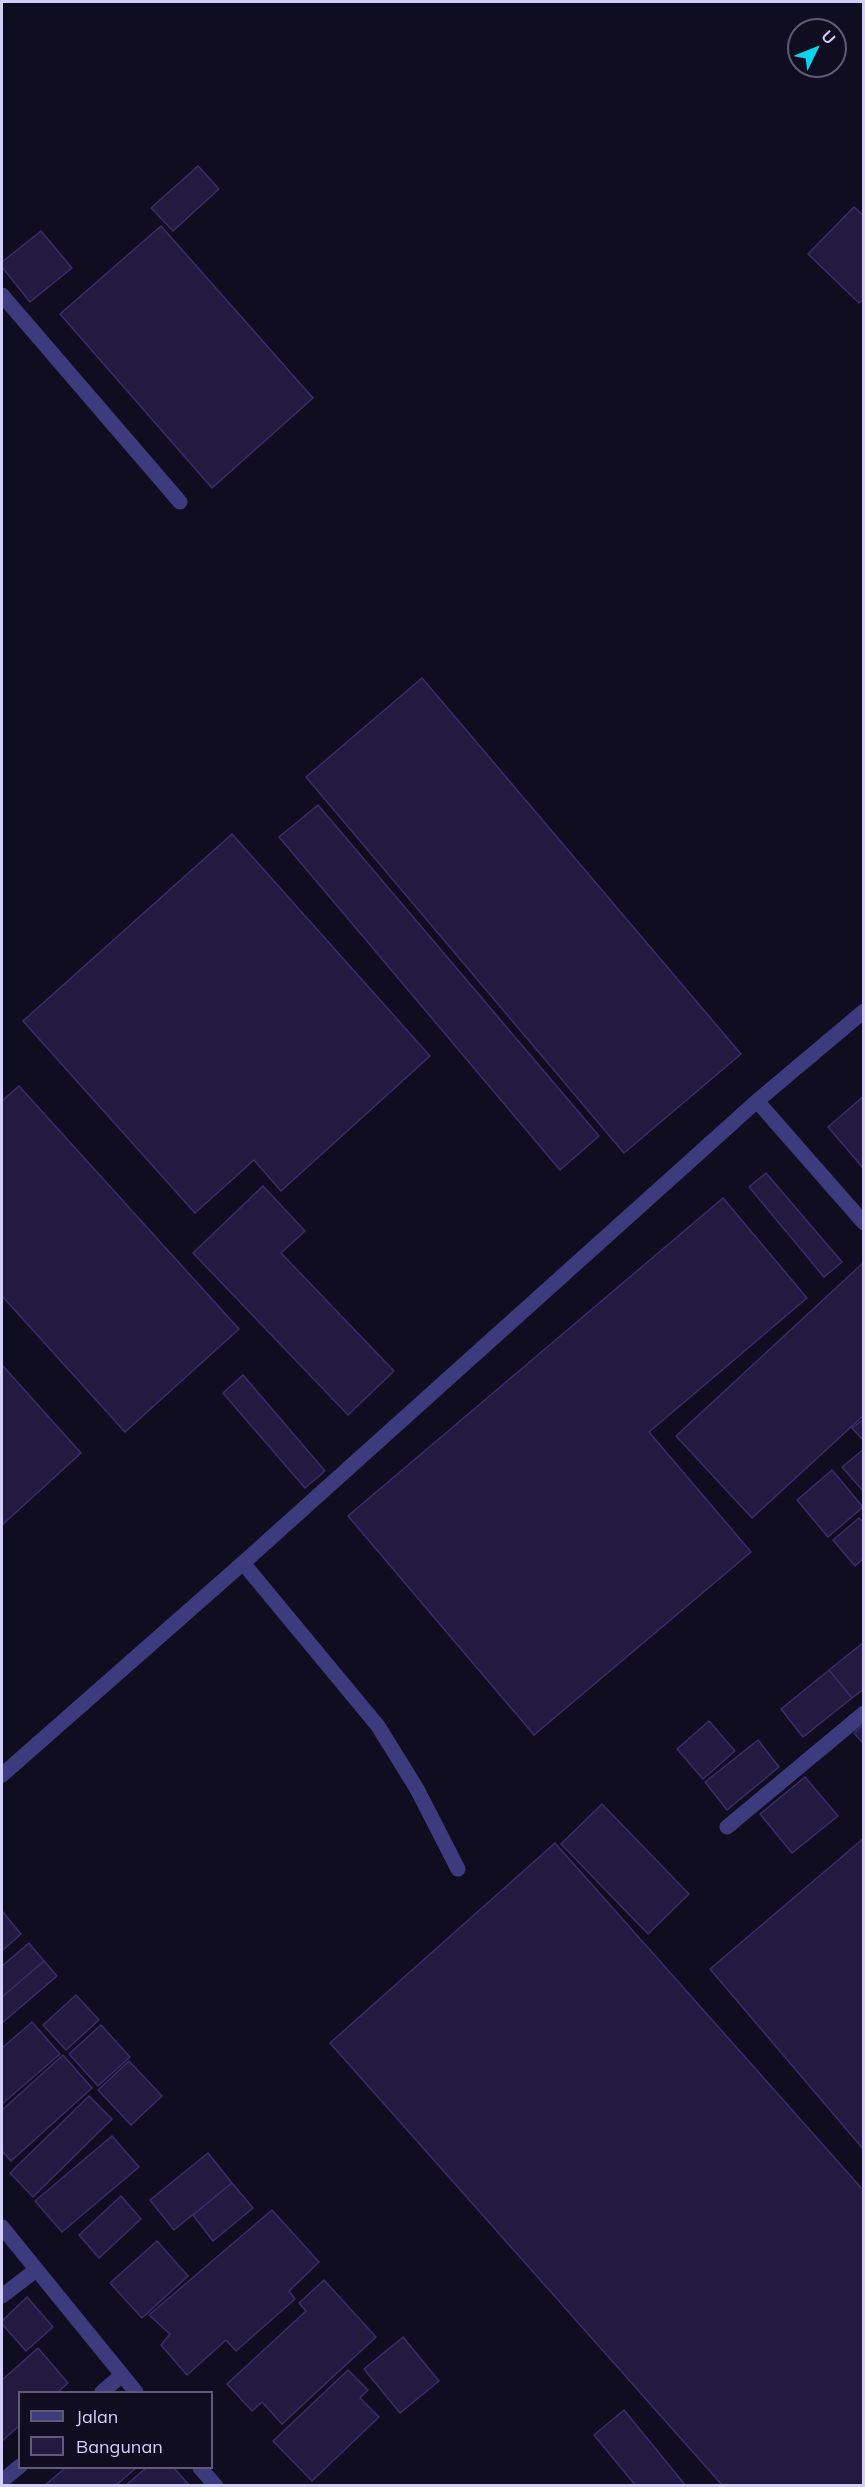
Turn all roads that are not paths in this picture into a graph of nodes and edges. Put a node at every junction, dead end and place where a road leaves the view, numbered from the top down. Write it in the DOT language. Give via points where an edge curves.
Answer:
graph roads {
  1 [pos="4,302"];
  2 [pos="180,502"];
  3 [pos="864,1011"];
  4 [pos="757,1101"];
  5 [pos="864,1223"];
  6 [pos="243,1563"];
  7 [pos="864,1713"];
  8 [pos="2,1775"];
  9 [pos="727,1827"];
  10 [pos="458,1869"];
  11 [pos="2,2227"];
  12 [pos="36,2270"];
  13 [pos="2,2296"];
  14 [pos="122,2375"];
  15 [pos="103,2391"];
  16 [pos="135,2391"];
  17 [pos="18,2468"];
  18 [pos="201,2469"];
  19 [pos="2,2481"];
  20 [pos="216,2486"];
  1 -- 2 [label="street"];
  3 -- 4 [label="street"];
  4 -- 5 [label="street"];
  4 -- 6 [label="street"];
  6 -- 8 [label="street"];
  6 -- 10 [label="street" via="378,1726 417,1789"];
  7 -- 9 [label="street"];
  11 -- 12 [label="street"];
  12 -- 13 [label="street"];
  12 -- 14 [label="street"];
  14 -- 15 [label="street"];
  14 -- 16 [label="street"];
  17 -- 19 [label="street"];
  18 -- 20 [label="street"];
}
